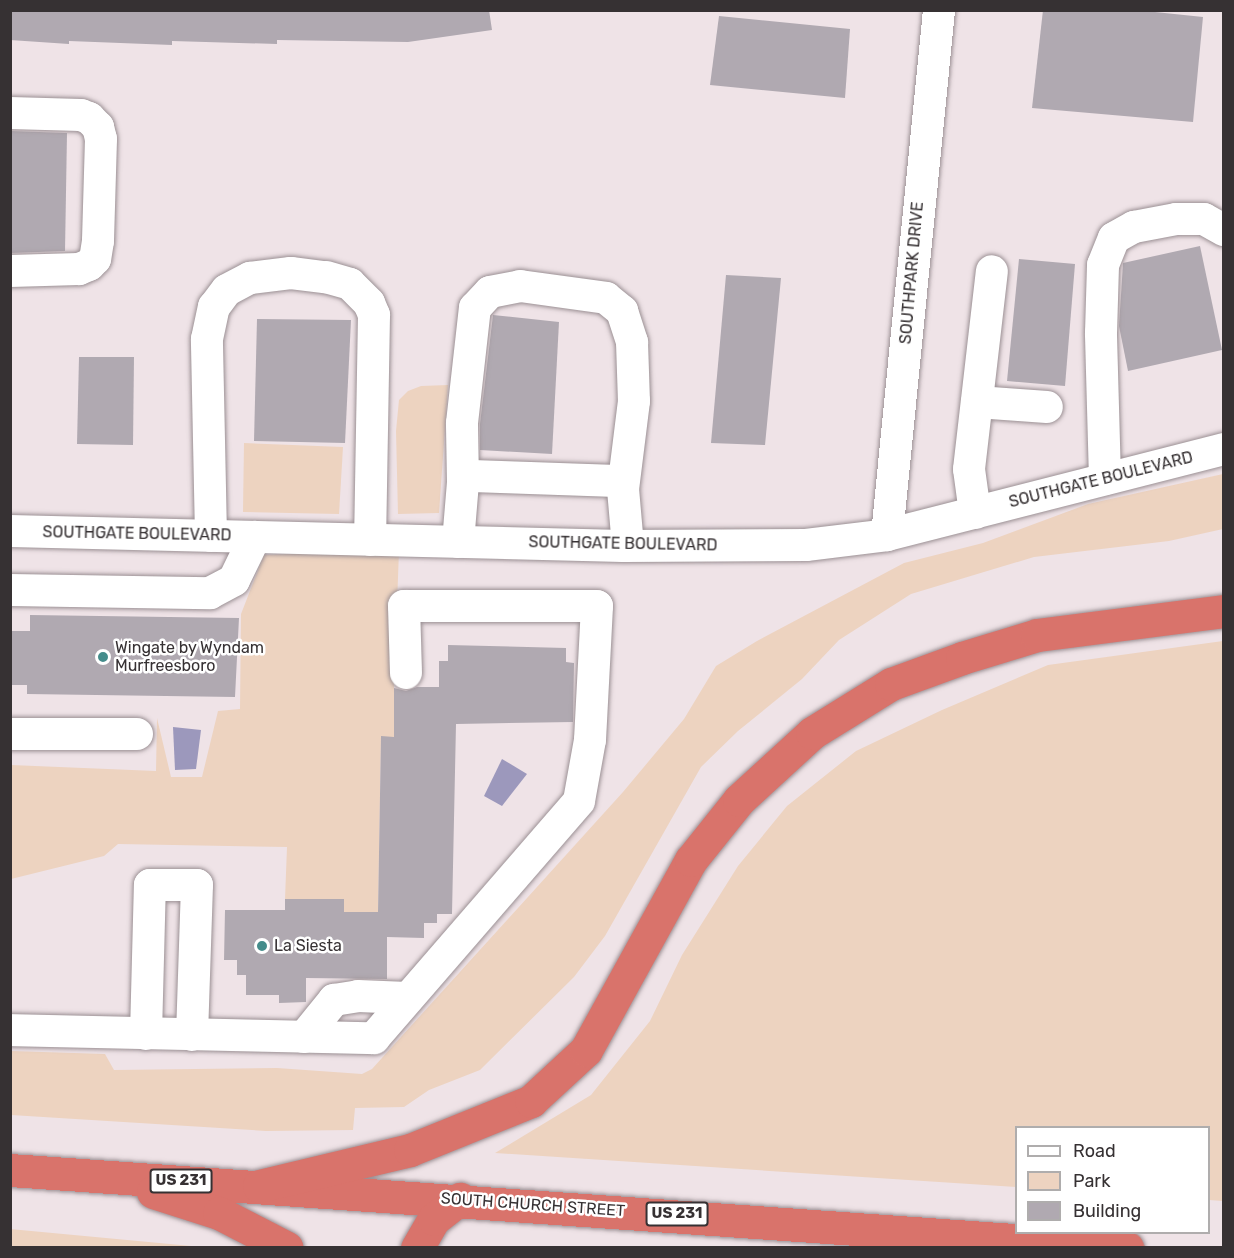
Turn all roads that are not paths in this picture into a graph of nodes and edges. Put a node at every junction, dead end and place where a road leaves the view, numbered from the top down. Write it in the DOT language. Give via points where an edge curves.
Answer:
graph roads {
  1 [pos="939,10"];
  2 [pos="10,113"];
  3 [pos="1224,230"];
  4 [pos="10,270"];
  5 [pos="992,271"];
  6 [pos="977,402"];
  7 [pos="1047,407"];
  8 [pos="1224,449"];
  9 [pos="1105,479"];
  10 [pos="463,483"];
  11 [pos="623,489"];
  12 [pos="975,513"];
  13 [pos="10,531"];
  14 [pos="887,535"];
  15 [pos="211,536"];
  16 [pos="255,537"];
  17 [pos="370,540"];
  18 [pos="458,542"];
  19 [pos="627,546"];
  20 [pos="10,590"];
  21 [pos="1224,611"];
  22 [pos="406,673"];
  23 [pos="10,734"];
  24 [pos="137,734"];
  25 [pos="408,998"];
  26 [pos="10,1030"];
  27 [pos="146,1034"];
  28 [pos="192,1035"];
  29 [pos="304,1037"];
  30 [pos="10,1170"];
  31 [pos="103,1176"];
  32 [pos="260,1186"];
  33 [pos="460,1199"];
  34 [pos="1049,1241"];
  35 [pos="287,1248"];
  36 [pos="417,1248"];
  37 [pos="992,1248"];
  38 [pos="1127,1248"];
  1 -- 14 [label="street, SOUTHPARK DRIVE"];
  2 -- 4 [label="street" via="81,115 98,127 101,139 95,259 79,269"];
  3 -- 9 [label="street" via="1204,219 1176,219 1134,227 1114,238 1103,265"];
  5 -- 6 [label="street"];
  6 -- 7 [label="street"];
  6 -- 12 [label="street" via="969,470"];
  8 -- 9 [label="street, SOUTHGATE BOULEVARD"];
  9 -- 12 [label="street, SOUTHGATE BOULEVARD"];
  10 -- 11 [label="street" via="472,476 617,481"];
  10 -- 11 [label="street" via="462,423 475,308 490,292 520,286 606,298 622,311 632,342 634,401"];
  10 -- 18 [label="street"];
  11 -- 19 [label="street"];
  12 -- 14 [label="street, SOUTHGATE BOULEVARD"];
  13 -- 15 [label="street, SOUTHGATE BOULEVARD"];
  14 -- 19 [label="street, SOUTHGATE BOULEVARD" via="806,545"];
  15 -- 16 [label="street, SOUTHGATE BOULEVARD"];
  15 -- 17 [label="street" via="207,339 214,307 227,290 250,278 291,273 326,276 350,284 369,303 374,315"];
  16 -- 17 [label="street, SOUTHGATE BOULEVARD"];
  16 -- 20 [label="street" via="234,580 210,593"];
  17 -- 18 [label="street, SOUTHGATE BOULEVARD"];
  18 -- 19 [label="street, SOUTHGATE BOULEVARD"];
  21 -- 32 [label="highway" via="1037,635 891,684 812,733 739,800 691,860 586,1050 531,1101 410,1150"];
  22 -- 25 [label="street" via="404,606 597,606 590,740 579,801"];
  23 -- 24 [label="street"];
  25 -- 29 [label="street" via="358,996 334,1000"];
  25 -- 29 [label="street" via="374,1038"];
  26 -- 27 [label="street"];
  27 -- 28 [label="street"];
  27 -- 28 [label="street" via="150,885 197,885"];
  28 -- 29 [label="street"];
  30 -- 31 [label="highway, SOUTH CHURCH STREET / US 231"];
  31 -- 32 [label="highway, SOUTH CHURCH STREET / US 231"];
  31 -- 35 [label="highway" via="219,1213"];
  32 -- 33 [label="highway, SOUTH CHURCH STREET / US 231"];
  33 -- 34 [label="highway, SOUTH CHURCH STREET / US 231"];
  33 -- 36 [label="highway" via="434,1219"];
  34 -- 37 [label="highway"];
  34 -- 38 [label="highway, SOUTH CHURCH STREET / US 231"];
}
